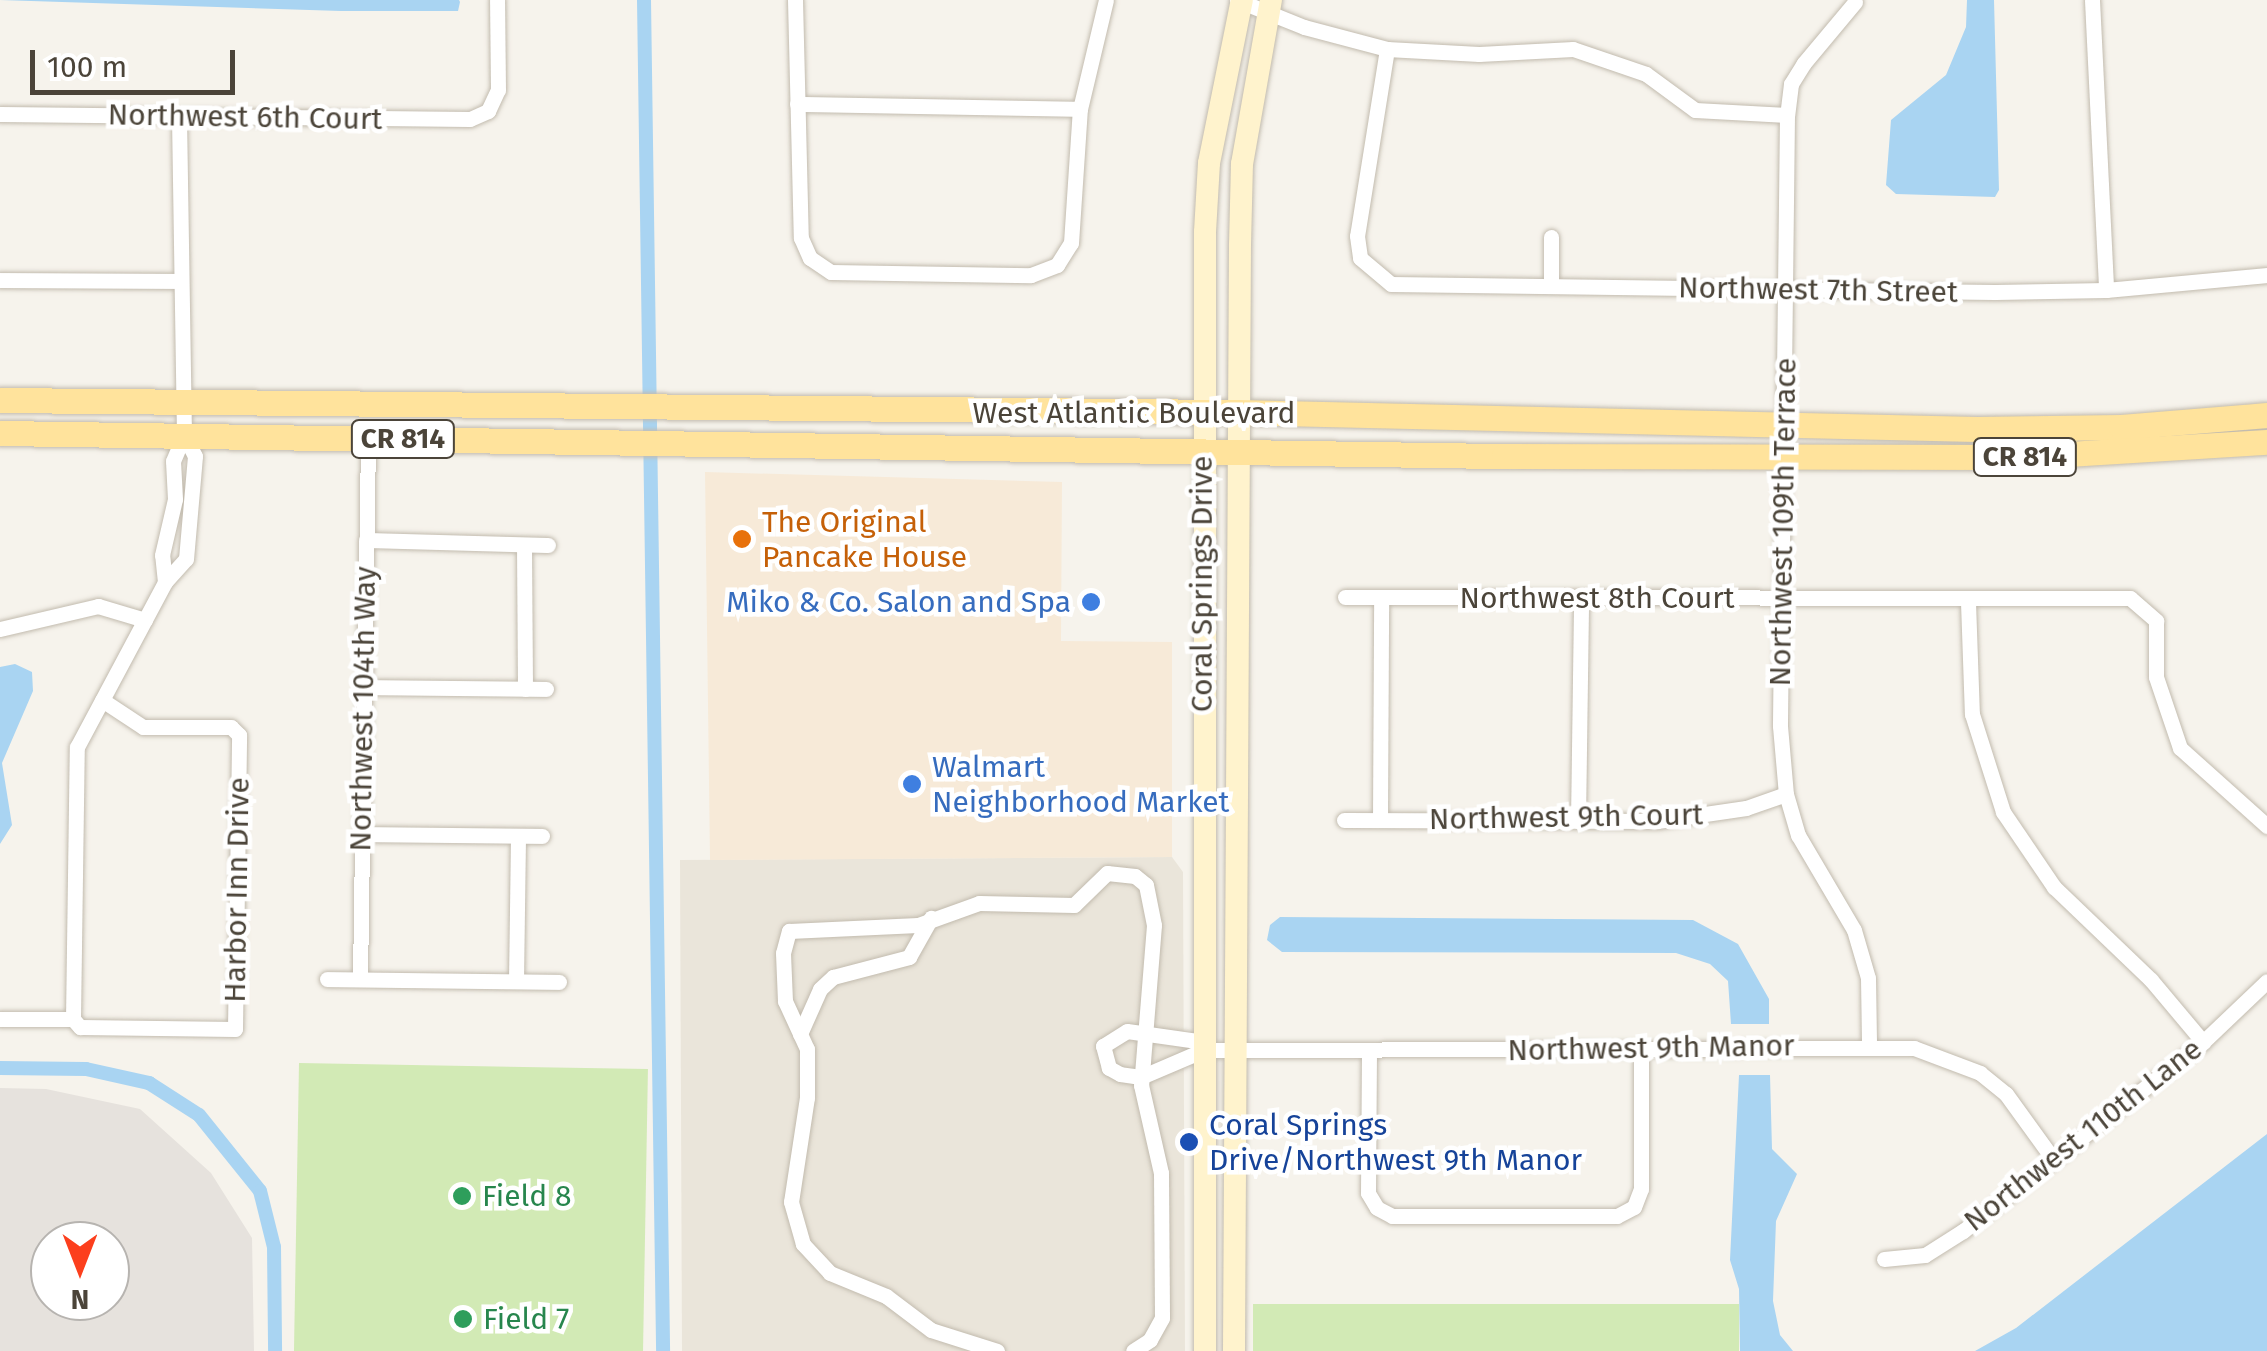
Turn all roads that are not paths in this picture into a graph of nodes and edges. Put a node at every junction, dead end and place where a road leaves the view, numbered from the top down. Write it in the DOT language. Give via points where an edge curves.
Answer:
graph roads {
  1 [pos="498,0"];
  2 [pos="795,0"];
  3 [pos="1106,0"];
  4 [pos="2092,0"];
  5 [pos="1240,1"];
  6 [pos="1855,2"];
  7 [pos="1269,6"];
  8 [pos="1387,49"];
  9 [pos="797,104"];
  10 [pos="1080,109"];
  11 [pos="0,114"];
  12 [pos="1787,115"];
  13 [pos="179,116"];
  14 [pos="1551,237"];
  15 [pos="2267,275"];
  16 [pos="0,280"];
  17 [pos="180,281"];
  18 [pos="1551,285"];
  19 [pos="1786,290"];
  20 [pos="2106,290"];
  21 [pos="0,400"];
  22 [pos="183,402"];
  23 [pos="1201,412"];
  24 [pos="1237,412"];
  25 [pos="2267,415"];
  26 [pos="1783,425"];
  27 [pos="0,433"];
  28 [pos="184,436"];
  29 [pos="368,438"];
  30 [pos="2267,442"];
  31 [pos="1202,451"];
  32 [pos="1237,452"];
  33 [pos="1783,456"];
  34 [pos="184,499"];
  35 [pos="366,540"];
  36 [pos="524,545"];
  37 [pos="548,545"];
  38 [pos="166,582"];
  39 [pos="1345,596"];
  40 [pos="1581,596"];
  41 [pos="1381,598"];
  42 [pos="1782,600"];
  43 [pos="1968,602"];
  44 [pos="145,620"];
  45 [pos="0,629"];
  46 [pos="363,688"];
  47 [pos="525,688"];
  48 [pos="546,688"];
  49 [pos="102,700"];
  50 [pos="1786,794"];
  51 [pos="1344,820"];
  52 [pos="1380,820"];
  53 [pos="1578,821"];
  54 [pos="2267,826"];
  55 [pos="362,834"];
  56 [pos="518,836"];
  57 [pos="542,836"];
  58 [pos="931,918"];
  59 [pos="327,979"];
  60 [pos="360,979"];
  61 [pos="516,981"];
  62 [pos="2267,981"];
  63 [pos="559,982"];
  64 [pos="0,1018"];
  65 [pos="73,1020"];
  66 [pos="1146,1033"];
  67 [pos="800,1034"];
  68 [pos="2202,1042"];
  69 [pos="1869,1045"];
  70 [pos="1642,1048"];
  71 [pos="1204,1050"];
  72 [pos="1235,1050"];
  73 [pos="1369,1051"];
  74 [pos="1142,1076"];
  75 [pos="2053,1159"];
  76 [pos="1884,1259"];
  77 [pos="997,1351"];
  78 [pos="1133,1351"];
  79 [pos="1206,1351"];
  80 [pos="1234,1351"];
  1 -- 13 [label="street, Northwest 6th Court" via="498,90 488,111 470,118"];
  2 -- 9 [label="street"];
  3 -- 10 [label="street"];
  4 -- 20 [label="street"];
  5 -- 7 [label="street"];
  5 -- 23 [label="main road, Coral Springs Drive" via="1209,163"];
  6 -- 12 [label="street, Northwest 109th Terrace" via="1804,63"];
  7 -- 8 [label="street"];
  7 -- 24 [label="main road, Coral Springs Drive" via="1242,164"];
  8 -- 12 [label="street" via="1573,49 1646,74 1695,110"];
  8 -- 18 [label="street, Northwest 7th Street" via="1357,236 1372,273 1391,284"];
  9 -- 10 [label="street"];
  9 -- 10 [label="street" via="800,238 810,258 831,272 1031,275 1058,265 1071,242"];
  11 -- 13 [label="street, Northwest 6th Court"];
  12 -- 19 [label="street, Northwest 109th Terrace"];
  13 -- 17 [label="street"];
  14 -- 18 [label="street"];
  15 -- 20 [label="street, Northwest 7th Street"];
  16 -- 17 [label="street"];
  17 -- 22 [label="street"];
  18 -- 19 [label="street, Northwest 7th Street"];
  19 -- 20 [label="street, Northwest 7th Street"];
  19 -- 26 [label="street, Northwest 109th Terrace"];
  21 -- 22 [label="main road, West Atlantic Boulevard / CR 814"];
  22 -- 23 [label="main road, West Atlantic Boulevard / CR 814"];
  22 -- 28 [label="street"];
  23 -- 24 [label="main road, West Atlantic Boulevard / CR 814"];
  23 -- 31 [label="main road, Coral Springs Drive"];
  24 -- 26 [label="main road, West Atlantic Boulevard / CR 814"];
  24 -- 32 [label="main road, Coral Springs Drive"];
  25 -- 26 [label="main road, West Atlantic Boulevard / CR 814" via="2121,427"];
  26 -- 33 [label="street, Northwest 109th Terrace"];
  27 -- 28 [label="main road, West Atlantic Boulevard / CR 814"];
  28 -- 29 [label="main road, West Atlantic Boulevard / CR 814"];
  28 -- 34 [label="street" via="173,461"];
  29 -- 31 [label="main road, West Atlantic Boulevard / CR 814"];
  29 -- 35 [label="street, Northwest 104th Way"];
  30 -- 33 [label="main road, West Atlantic Boulevard / CR 814" via="2090,455"];
  31 -- 32 [label="main road, West Atlantic Boulevard / CR 814"];
  31 -- 71 [label="main road, Coral Springs Drive"];
  32 -- 33 [label="main road, West Atlantic Boulevard / CR 814"];
  32 -- 72 [label="main road, Coral Springs Drive"];
  33 -- 42 [label="street, Northwest 109th Terrace"];
  34 -- 38 [label="street" via="162,556"];
  34 -- 38 [label="street" via="186,558"];
  35 -- 36 [label="street"];
  35 -- 46 [label="street, Northwest 104th Way"];
  36 -- 37 [label="street"];
  36 -- 47 [label="street"];
  38 -- 44 [label="street"];
  39 -- 41 [label="street, Northwest 8th Court"];
  40 -- 41 [label="street, Northwest 8th Court"];
  40 -- 42 [label="street, Northwest 8th Court"];
  40 -- 53 [label="street"];
  41 -- 52 [label="street"];
  42 -- 43 [label="street, Northwest 8th Court"];
  42 -- 50 [label="street, Northwest 109th Terrace"];
  43 -- 54 [label="street, Northwest 8th Court" via="2130,598 2146,606 2156,620 2156,677 2180,748"];
  43 -- 68 [label="street" via="1972,714 2002,812 2054,887 2151,980"];
  44 -- 45 [label="street" via="98,606"];
  44 -- 49 [label="street"];
  46 -- 47 [label="street"];
  46 -- 55 [label="street, Northwest 104th Way"];
  47 -- 48 [label="street"];
  49 -- 65 [label="street" via="77,748"];
  49 -- 65 [label="street, Harbor Inn Drive" via="143,727 232,727 239,735 234,1029 80,1027"];
  50 -- 53 [label="street, Northwest 9th Court" via="1702,816"];
  50 -- 69 [label="street, Northwest 109th Terrace" via="1798,835 1854,930 1868,978"];
  51 -- 52 [label="street, Northwest 9th Court"];
  52 -- 53 [label="street, Northwest 9th Court"];
  55 -- 56 [label="street"];
  55 -- 60 [label="street, Northwest 104th Way"];
  56 -- 57 [label="street"];
  56 -- 61 [label="street"];
  58 -- 66 [label="street" via="979,904 1074,904 1106,873 1135,876 1152,895"];
  58 -- 67 [label="street" via="908,957 833,977 820,989"];
  58 -- 67 [label="street" via="918,925 788,931 785,1001"];
  59 -- 60 [label="street"];
  60 -- 61 [label="street"];
  61 -- 63 [label="street"];
  62 -- 68 [label="street, Northwest 110th Lane"];
  64 -- 65 [label="street, Harbor Inn Drive"];
  66 -- 71 [label="street" via="1197,1041"];
  66 -- 74 [label="street"];
  66 -- 74 [label="street" via="1117,1033 1102,1046 1109,1068"];
  67 -- 77 [label="street" via="807,1098 790,1202 802,1244 830,1273 886,1296 931,1330"];
  68 -- 75 [label="street, Northwest 110th Lane"];
  69 -- 70 [label="street, Northwest 9th Manor"];
  69 -- 75 [label="street, Northwest 9th Manor" via="1914,1048 1980,1073 2006,1094"];
  70 -- 73 [label="street, Northwest 9th Manor"];
  70 -- 73 [label="street" via="1642,1188 1634,1207 1617,1216 1392,1216 1377,1208 1368,1193"];
  71 -- 72 [label="street, Northwest 9th Manor"];
  71 -- 74 [label="street"];
  71 -- 79 [label="main road, Coral Springs Drive"];
  72 -- 73 [label="street, Northwest 9th Manor"];
  72 -- 80 [label="main road, Coral Springs Drive"];
  74 -- 78 [label="street" via="1142,1108 1162,1173 1162,1318 1150,1340"];
  75 -- 76 [label="street, Northwest 110th Lane" via="1925,1255"];
}
